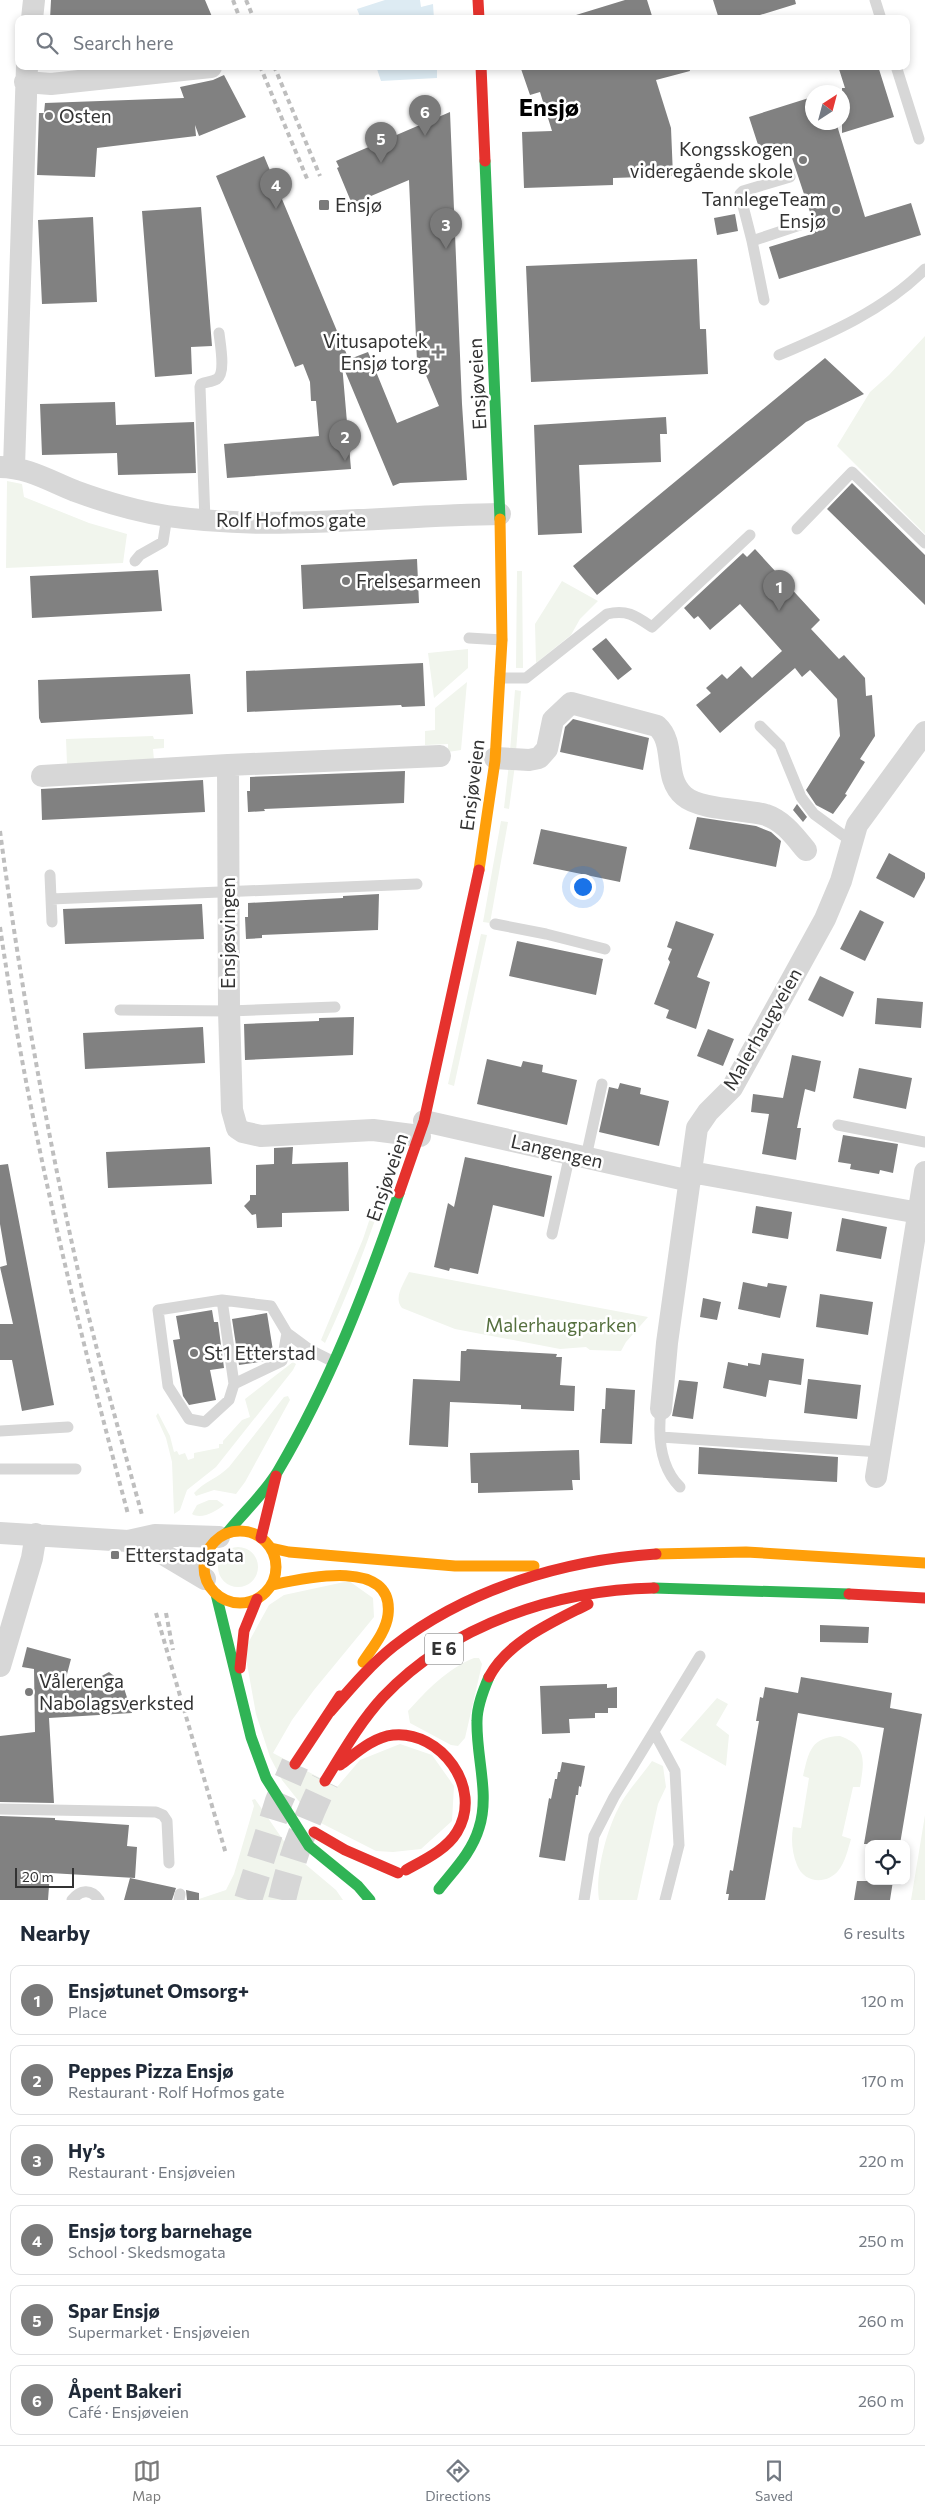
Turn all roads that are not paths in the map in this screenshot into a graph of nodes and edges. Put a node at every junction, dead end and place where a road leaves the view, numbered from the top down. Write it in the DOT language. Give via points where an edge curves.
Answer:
graph roads {
  1 [pos="34,0"];
  2 [pos="478,0"];
  3 [pos="876,0"];
  4 [pos="32,15"];
  5 [pos="479,15"];
  6 [pos="880,15"];
  7 [pos="183,70"];
  8 [pos="481,70"];
  9 [pos="897,70"];
  10 [pos="26,74"];
  11 [pos="919,139"];
  12 [pos="790,177"];
  13 [pos="806,223"];
  14 [pos="752,241"];
  15 [pos="925,270"];
  16 [pos="764,300"];
  17 [pos="219,333"];
  18 [pos="778,355"];
  19 [pos="7,467"];
  20 [pos="500,514"];
  21 [pos="167,516"];
  22 [pos="205,520"];
  23 [pos="797,528"];
  24 [pos="750,535"];
  25 [pos="925,542"];
  26 [pos="135,561"];
  27 [pos="469,638"];
  28 [pos="502,640"];
  29 [pos="500,678"];
  30 [pos="760,726"];
  31 [pos="925,732"];
  32 [pos="440,756"];
  33 [pos="495,758"];
  34 [pos="228,765"];
  35 [pos="42,776"];
  36 [pos="851,841"];
  37 [pos="806,850"];
  38 [pos="50,875"];
  39 [pos="417,884"];
  40 [pos="228,891"];
  41 [pos="51,898"];
  42 [pos="52,922"];
  43 [pos="495,924"];
  44 [pos="605,948"];
  45 [pos="335,1007"];
  46 [pos="120,1010"];
  47 [pos="228,1011"];
  48 [pos="602,1084"];
  49 [pos="838,1125"];
  50 [pos="422,1128"];
  51 [pos="925,1142"];
  52 [pos="578,1156"];
  53 [pos="925,1172"];
  54 [pos="690,1176"];
  55 [pos="919,1213"];
  56 [pos="552,1234"];
  57 [pos="222,1300"];
  58 [pos="287,1333"];
  59 [pos="334,1362"];
  60 [pos="234,1384"];
  61 [pos="661,1408"];
  62 [pos="68,1427"];
  63 [pos="0,1431"];
  64 [pos="660,1437"];
  65 [pos="880,1452"];
  66 [pos="0,1469"];
  67 [pos="76,1469"];
  68 [pos="277,1473"];
  69 [pos="876,1477"];
  70 [pos="680,1487"];
  71 [pos="0,1532"];
  72 [pos="36,1534"];
  73 [pos="223,1535"];
  74 [pos="261,1538"];
  75 [pos="128,1541"];
  76 [pos="271,1548"];
  77 [pos="925,1563"];
  78 [pos="570,1564"];
  79 [pos="272,1585"];
  80 [pos="210,1587"];
  81 [pos="614,1590"];
  82 [pos="925,1598"];
  83 [pos="257,1599"];
  84 [pos="700,1656"];
  85 [pos="0,1666"];
  86 [pos="239,1682"];
  87 [pos="330,1712"];
  88 [pos="654,1732"];
  89 [pos="295,1764"];
  90 [pos="0,1809"];
  91 [pos="296,1823"];
  92 [pos="169,1863"];
  93 [pos="398,1874"];
  94 [pos="438,1890"];
  95 [pos="376,1898"];
  96 [pos="72,1900"];
  97 [pos="99,1900"];
  98 [pos="584,1900"];
  99 [pos="666,1900"];
  1 -- 4 [label="street"];
  2 -- 5 [label="main road"];
  3 -- 6 [label="lane"];
  7 -- 10 [label="street" via="51,84"];
  8 -- 20 [label="main road, Ensjøveien"];
  9 -- 11 [label="lane"];
  10 -- 19 [label="street"];
  12 -- 14 [label="lane" via="740,194"];
  13 -- 14 [label="lane"];
  14 -- 16 [label="lane"];
  15 -- 18 [label="lane" via="845,327"];
  17 -- 22 [label="lane" via="220,376 201,384 200,388"];
  19 -- 21 [label="street, Rolf Hofmos gate" via="104,502"];
  20 -- 22 [label="street, Rolf Hofmos gate" via="259,524"];
  20 -- 28 [label="main road, Ensjøveien"];
  21 -- 22 [label="street, Rolf Hofmos gate"];
  21 -- 26 [label="lane" via="163,542"];
  23 -- 25 [label="lane" via="852,472"];
  24 -- 29 [label="lane" via="652,627 636,615 622,610 607,614 526,678"];
  27 -- 28 [label="lane"];
  28 -- 29 [label="main road, Ensjøveien"];
  29 -- 33 [label="main road, Ensjøveien"];
  30 -- 36 [label="lane" via="780,746 805,803 814,814"];
  31 -- 36 [label="street, Malerhaugveien" via="857,826"];
  32 -- 34 [label="street"];
  33 -- 37 [label="street" via="539,758 547,749 553,720 571,703 657,726 668,742 672,777 684,796 695,802 768,816 787,827"];
  33 -- 50 [label="main road, Ensjøveien" via="478,880"];
  34 -- 35 [label="street"];
  34 -- 40 [label="street, Ensjøsvingen"];
  36 -- 54 [label="street, Malerhaugveien" via="841,881 825,919 732,1088 697,1128"];
  38 -- 41 [label="lane"];
  39 -- 40 [label="lane"];
  40 -- 41 [label="lane"];
  40 -- 47 [label="street, Ensjøsvingen"];
  41 -- 42 [label="lane"];
  43 -- 44 [label="lane"];
  45 -- 47 [label="lane"];
  46 -- 47 [label="lane"];
  47 -- 50 [label="street, Ensjøsvingen" via="232,1110 237,1128 243,1132 261,1136"];
  48 -- 52 [label="lane"];
  49 -- 51 [label="lane"];
  50 -- 52 [label="street, Langengen"];
  50 -- 59 [label="main road, Ensjøveien" via="364,1294"];
  52 -- 54 [label="street, Langengen"];
  52 -- 56 [label="lane"];
  53 -- 55 [label="street"];
  54 -- 55 [label="street, Langengen"];
  54 -- 61 [label="street, Malerhaugveien"];
  55 -- 65 [label="street"];
  57 -- 58 [label="lane" via="271,1306"];
  57 -- 60 [label="lane"];
  57 -- 60 [label="lane" via="158,1310 168,1386 189,1419 205,1422 229,1400"];
  58 -- 59 [label="lane"];
  58 -- 60 [label="lane" via="282,1361"];
  59 -- 68 [label="main road, Ensjøveien"];
  61 -- 64 [label="lane"];
  62 -- 63 [label="lane"];
  64 -- 65 [label="lane"];
  64 -- 70 [label="lane" via="668,1470"];
  65 -- 69 [label="street"];
  66 -- 67 [label="lane"];
  68 -- 73 [label="main road, Ensjøveien"];
  68 -- 74 [label="main road, Ensjøveien"];
  71 -- 72 [label="street"];
  72 -- 75 [label="street"];
  72 -- 85 [label="street"];
  73 -- 74 [label="main road" via="245,1531"];
  73 -- 75 [label="street" via="155,1535"];
  73 -- 80 [label="main road" via="207,1551 203,1570"];
  74 -- 76 [label="main road"];
  75 -- 80 [label="street" via="163,1554"];
  76 -- 78 [label="main road, E 6" via="455,1566"];
  76 -- 79 [label="main road" via="276,1566"];
  77 -- 78 [label="main road, E 6" via="752,1551 670,1551"];
  78 -- 87 [label="main road, E 6" via="519,1578 435,1619 393,1647"];
  79 -- 83 [label="main road"];
  79 -- 87 [label="main road, E 6" via="318,1577 362,1577 377,1584 386,1596 388,1616 382,1630"];
  80 -- 83 [label="main road" via="231,1603"];
  80 -- 86 [label="main road"];
  81 -- 82 [label="main road, E 6" via="674,1587"];
  81 -- 93 [label="main road, E 6" via="574,1596 531,1608 455,1642 413,1671 356,1729 328,1776 367,1744 392,1736 412,1736 438,1748 449,1758 463,1787 465,1803 461,1826 448,1843"];
  81 -- 94 [label="main road" via="523,1639 502,1658 490,1675 481,1697 476,1724 483,1792 482,1820 474,1842"];
  83 -- 86 [label="main road" via="244,1631"];
  84 -- 88 [label="lane"];
  86 -- 91 [label="main road" via="258,1759 273,1792"];
  87 -- 89 [label="main road, E 6"];
  88 -- 98 [label="lane" via="594,1836"];
  88 -- 99 [label="lane" via="675,1771 680,1845"];
  90 -- 92 [label="lane" via="156,1812 167,1821"];
  91 -- 93 [label="main road"];
  91 -- 95 [label="main road" via="309,1846"];
  93 -- 94 [label="main road"];
  96 -- 97 [label="lane" via="85,1891"];
}
